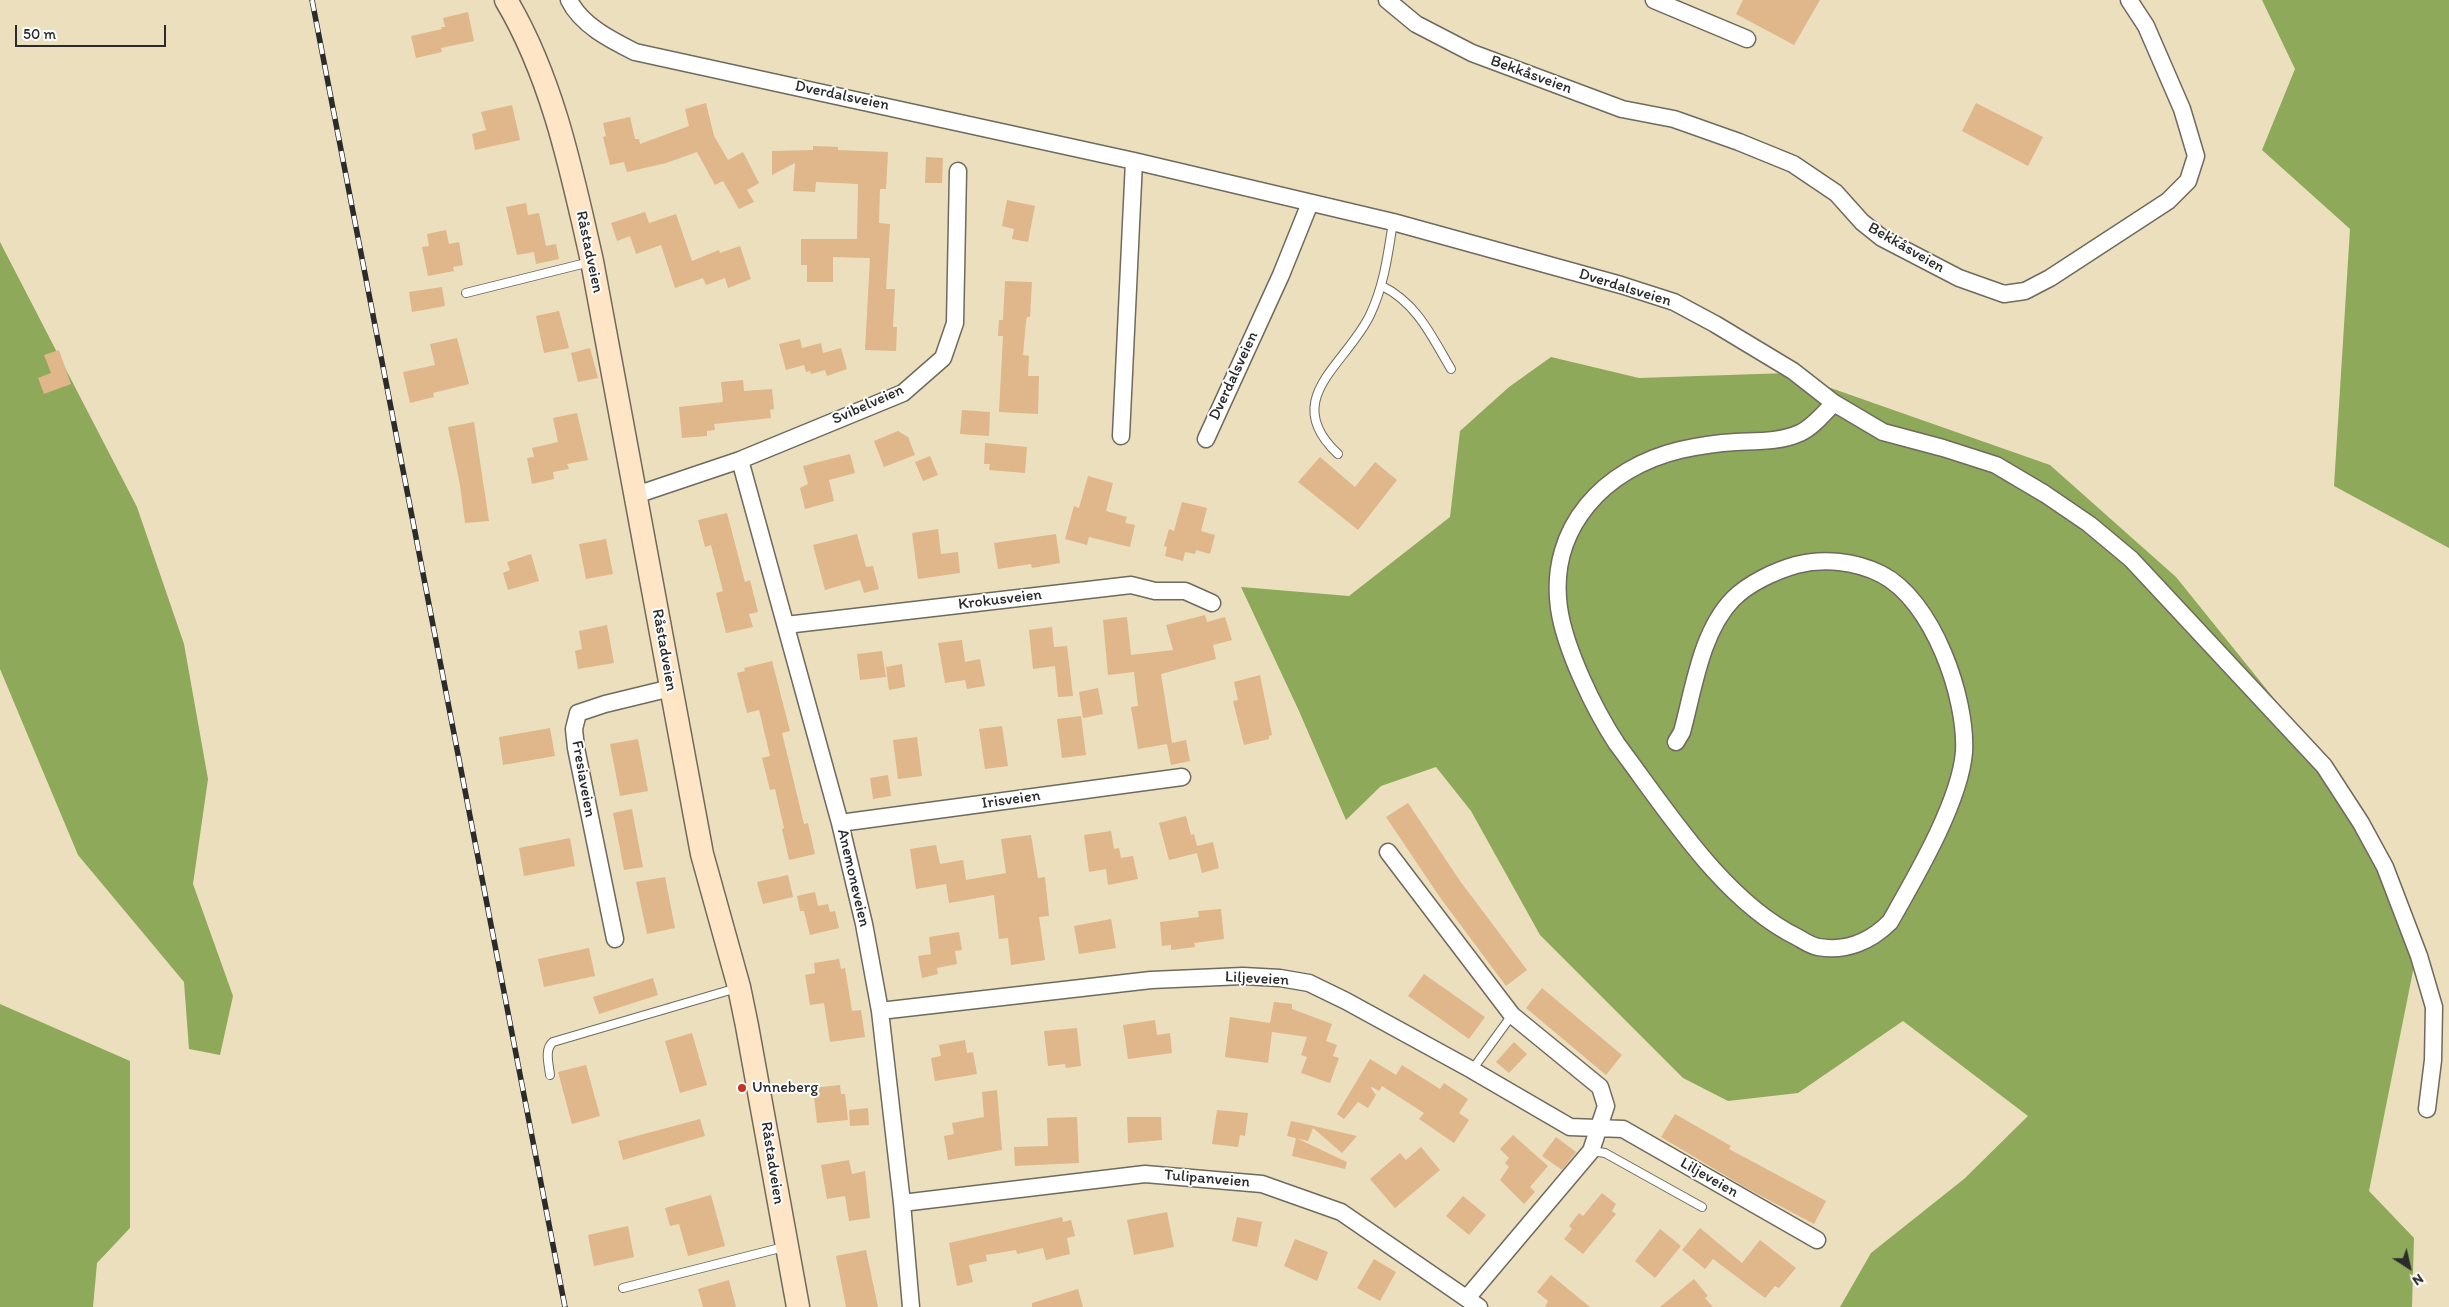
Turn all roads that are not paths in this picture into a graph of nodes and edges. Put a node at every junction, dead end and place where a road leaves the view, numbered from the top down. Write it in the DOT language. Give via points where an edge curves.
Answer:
graph roads {
  1 [pos="506,0"];
  2 [pos="569,0"];
  3 [pos="1387,0"];
  4 [pos="1654,0"];
  5 [pos="2129,0"];
  6 [pos="1747,39"];
  7 [pos="1134,161"];
  8 [pos="958,170"];
  9 [pos="1310,203"];
  10 [pos="1393,222"];
  11 [pos="592,261"];
  12 [pos="1382,286"];
  13 [pos="466,293"];
  14 [pos="1451,369"];
  15 [pos="1834,403"];
  16 [pos="1121,436"];
  17 [pos="1206,439"];
  18 [pos="1338,454"];
  19 [pos="740,460"];
  20 [pos="636,495"];
  21 [pos="1212,603"];
  22 [pos="786,625"];
  23 [pos="671,688"];
  24 [pos="1676,742"];
  25 [pos="1182,777"];
  26 [pos="840,823"];
  27 [pos="1388,852"];
  28 [pos="615,939"];
  29 [pos="739,988"];
  30 [pos="880,1011"];
  31 [pos="1512,1015"];
  32 [pos="1472,1070"];
  33 [pos="550,1075"];
  34 [pos="2427,1109"];
  35 [pos="1598,1127"];
  36 [pos="1591,1151"];
  37 [pos="902,1203"];
  38 [pos="1702,1207"];
  39 [pos="1817,1240"];
  40 [pos="786,1247"];
  41 [pos="623,1288"];
  42 [pos="1473,1303"];
  43 [pos="798,1307"];
  44 [pos="911,1307"];
  1 -- 11 [label="main road, Råstadveien" via="532,53 558,126"];
  2 -- 7 [label="street, Dverdalsveien" via="573,10 605,37 635,52"];
  3 -- 5 [label="street, Bekkåsveien" via="1416,24 1472,53 1622,109 1674,119 1793,164 1836,193 1862,222 1882,238 1959,278 2004,294 2025,291 2050,278 2168,200 2188,180 2196,156 2182,109 2146,26"];
  4 -- 6 [label="street"];
  7 -- 9 [label="street, Dverdalsveien"];
  7 -- 16 [label="street"];
  8 -- 19 [label="street, Svibelveien" via="954,323 942,358 902,393"];
  9 -- 10 [label="street, Dverdalsveien"];
  9 -- 17 [label="street, Dverdalsveien"];
  10 -- 12 [label="lane"];
  10 -- 15 [label="street, Dverdalsveien" via="1621,284 1674,302 1793,371"];
  11 -- 13 [label="lane"];
  11 -- 20 [label="main road, Råstadveien"];
  12 -- 14 [label="lane" via="1416,311"];
  12 -- 18 [label="lane" via="1370,316 1320,386 1313,406 1313,419 1324,441"];
  15 -- 24 [label="street" via="1801,433 1761,442 1680,450 1635,464 1611,481 1588,503 1571,528 1561,557 1559,608 1590,698 1616,744 1711,867 1731,888 1787,932 1817,947 1859,944 1890,922 1950,806 1964,752 1959,696 1949,665 1932,629 1902,590 1882,574 1848,563 1814,561 1783,569 1755,583 1734,598 1716,622 1705,649 1682,732"];
  15 -- 34 [label="street, Dverdalsveien" via="1883,432 1996,465 2090,524 2131,559 2324,766 2362,823 2385,867 2434,1007 2433,1060"];
  19 -- 20 [label="street, Svibelveien"];
  19 -- 22 [label="street, Anemoneveien"];
  20 -- 23 [label="main road, Råstadveien"];
  21 -- 22 [label="street, Krokusveien" via="1185,591 1155,591 1131,585"];
  22 -- 26 [label="street, Anemoneveien"];
  23 -- 28 [label="street, Fresiaveien" via="606,704 582,712 575,718 576,748"];
  23 -- 29 [label="main road, Råstadveien" via="702,854"];
  25 -- 26 [label="street, Irisveien"];
  26 -- 30 [label="street, Anemoneveien"];
  27 -- 31 [label="street"];
  29 -- 33 [label="lane" via="553,1042 548,1046"];
  29 -- 40 [label="main road, Råstadveien" via="762,1100"];
  30 -- 32 [label="street, Liljeveien" via="1151,980 1243,976 1280,978 1309,983"];
  30 -- 37 [label="street, Anemoneveien"];
  31 -- 32 [label="lane"];
  31 -- 35 [label="street" via="1600,1088 1606,1106"];
  32 -- 35 [label="street, Liljeveien" via="1570,1127"];
  35 -- 36 [label="street"];
  35 -- 39 [label="street, Liljeveien" via="1623,1129"];
  36 -- 38 [label="lane, Liljeveien" via="1605,1152"];
  36 -- 42 [label="street"];
  37 -- 42 [label="street, Tulipanveien" via="1144,1174 1262,1184 1340,1212"];
  37 -- 44 [label="street, Anemoneveien"];
  40 -- 41 [label="lane"];
  40 -- 43 [label="main road, Råstadveien"];
}
